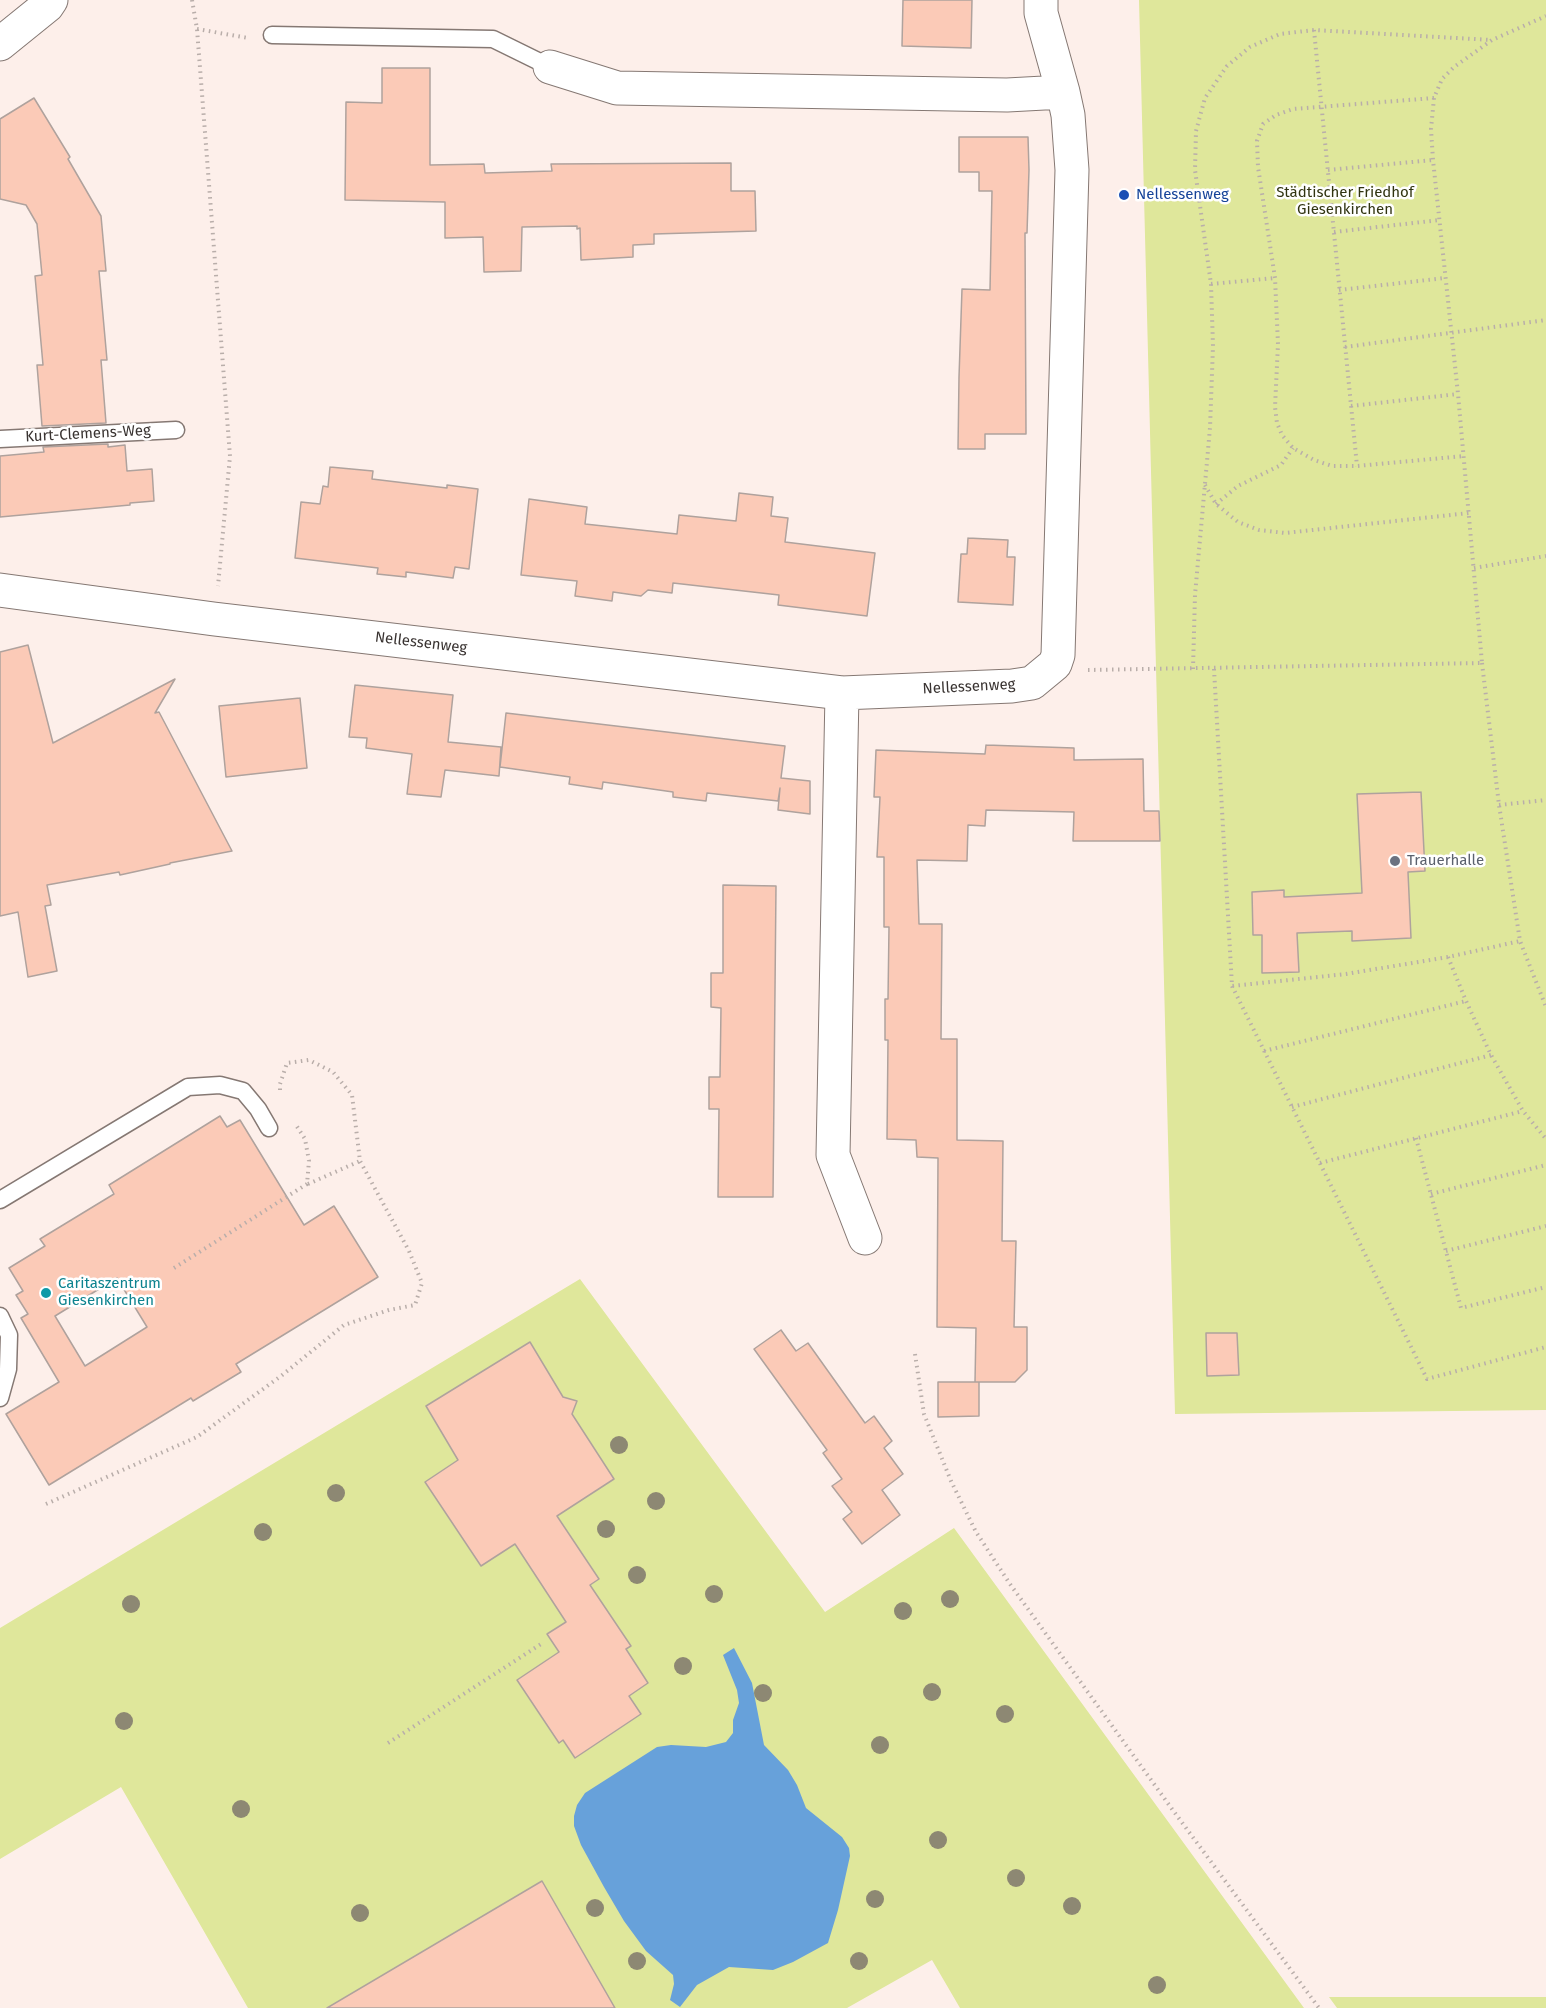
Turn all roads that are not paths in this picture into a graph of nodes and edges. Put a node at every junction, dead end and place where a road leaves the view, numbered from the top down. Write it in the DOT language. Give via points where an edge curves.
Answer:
graph roads {
  1 [pos="51,0"];
  2 [pos="1041,0"];
  3 [pos="272,35"];
  4 [pos="0,44"];
  5 [pos="550,67"];
  6 [pos="1064,92"];
  7 [pos="176,430"];
  8 [pos="0,439"];
  9 [pos="0,590"];
  10 [pos="842,693"];
  11 [pos="269,1128"];
  12 [pos="0,1200"];
  13 [pos="865,1238"];
  14 [pos="0,1316"];
  15 [pos="0,1398"];
  1 -- 4 [label="street"];
  2 -- 6 [label="street" via="1041,13"];
  3 -- 5 [label="lane" via="493,39"];
  5 -- 6 [label="street" via="617,88 1007,95"];
  6 -- 10 [label="street, Nellessenweg" via="1071,143 1071,206 1058,655 1048,671 1032,683"];
  7 -- 8 [label="lane, Kurt-Clemens-Weg"];
  9 -- 10 [label="street, Nellessenweg"];
  10 -- 13 [label="street" via="833,1155"];
  11 -- 12 [label="lane" via="243,1091 220,1085 188,1087"];
  14 -- 15 [label="lane" via="9,1335 8,1369"];
}
